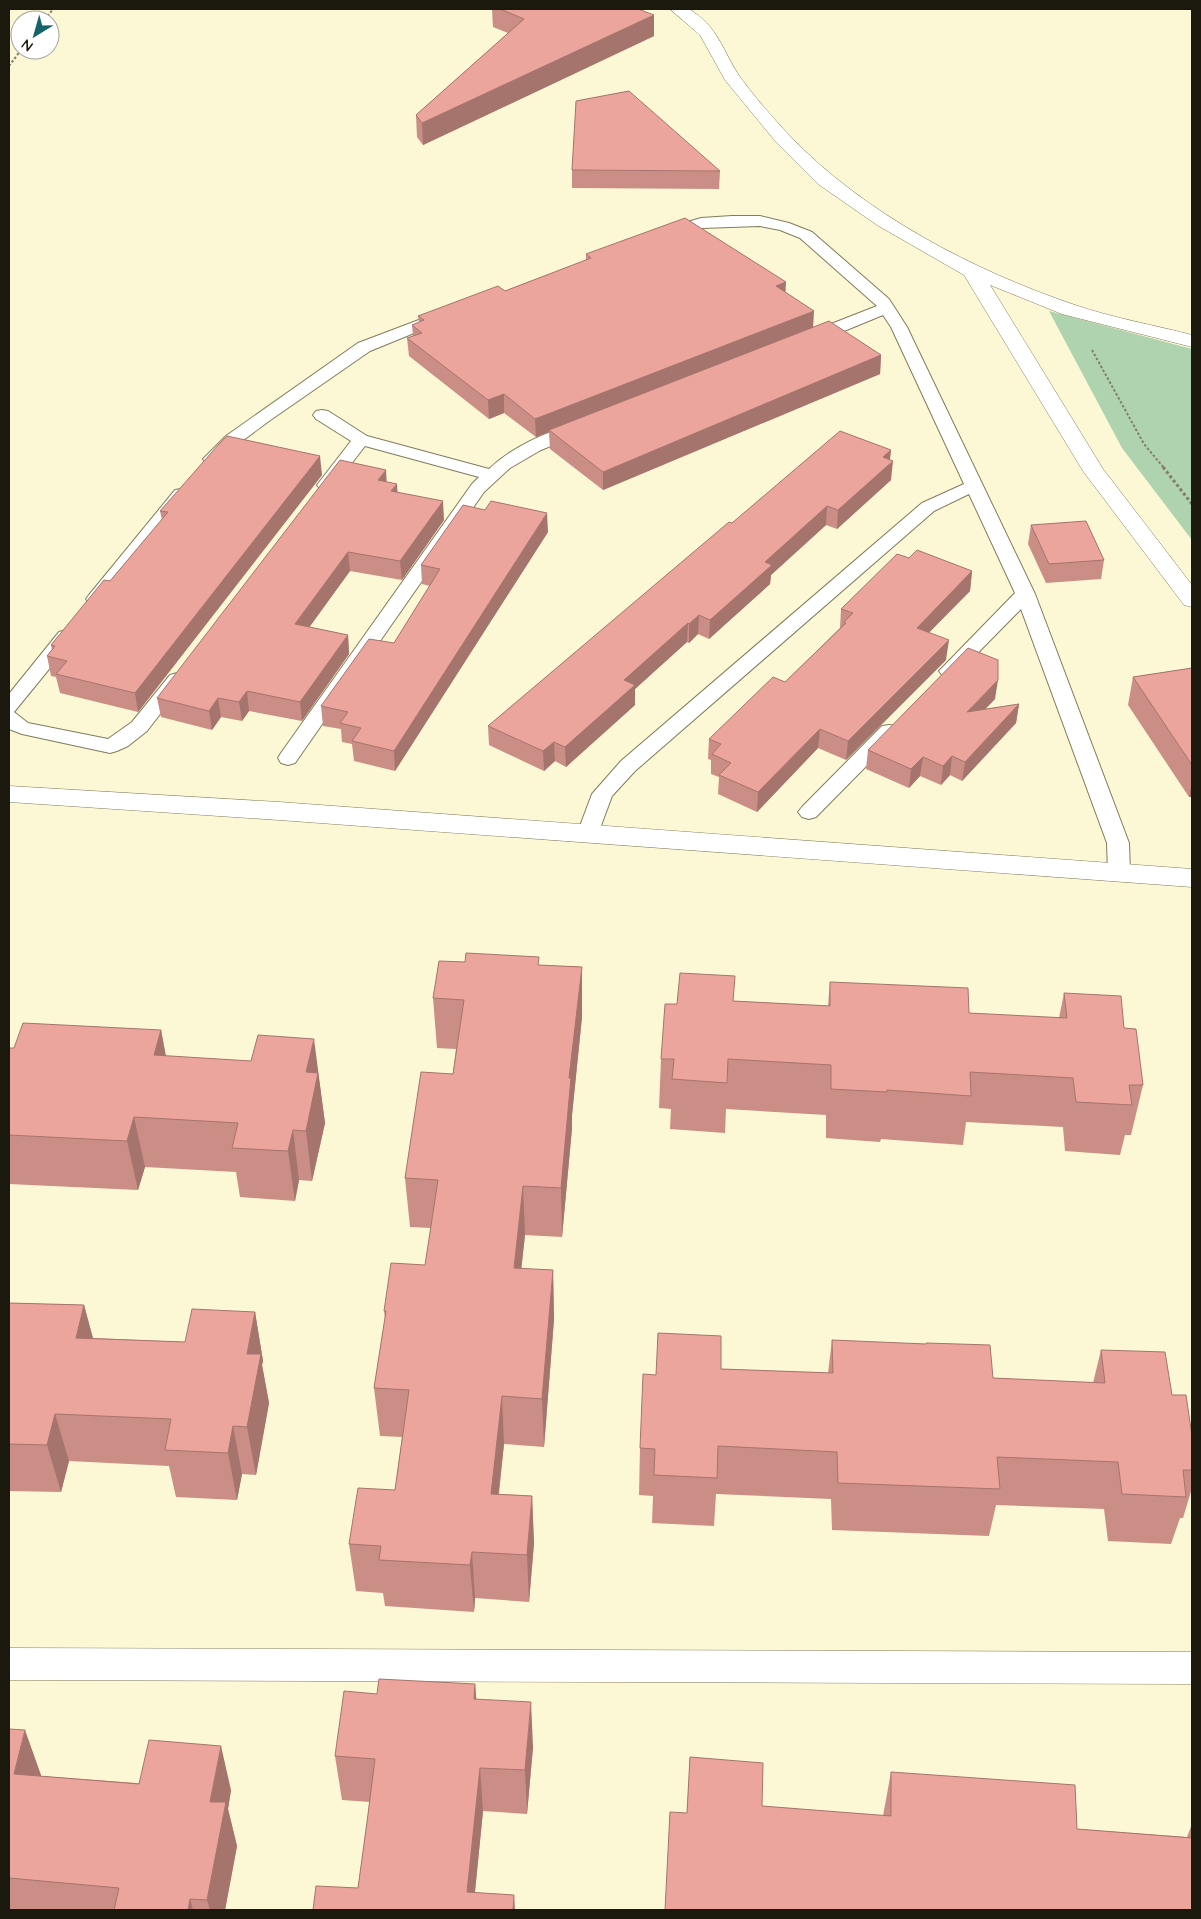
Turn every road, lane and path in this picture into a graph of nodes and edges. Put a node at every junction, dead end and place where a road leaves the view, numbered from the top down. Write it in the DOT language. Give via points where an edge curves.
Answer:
graph roads {
  1 [pos="678,9"];
  2 [pos="650,238"];
  3 [pos="971,272"];
  4 [pos="887,308"];
  5 [pos="459,310"];
  6 [pos="1069,310"];
  7 [pos="1192,341"];
  8 [pos="794,344"];
  9 [pos="322,415"];
  10 [pos="590,424"];
  11 [pos="361,440"];
  12 [pos="492,475"];
  13 [pos="974,486"];
  14 [pos="312,503"];
  15 [pos="1192,504"];
  16 [pos="1025,594"];
  17 [pos="1192,600"];
  18 [pos="88,609"];
  19 [pos="76,624"];
  20 [pos="191,661"];
  21 [pos="934,686"];
  22 [pos="9,707"];
  23 [pos="9,717"];
  24 [pos="900,721"];
  25 [pos="288,758"];
  26 [pos="9,794"];
  27 [pos="809,812"];
  28 [pos="588,834"];
  29 [pos="1119,873"];
  30 [pos="1192,878"];
  31 [pos="9,1664"];
  32 [pos="1192,1668"];
  1 -- 3 [label="street" via="707,32 731,76 782,138 825,180"];
  2 -- 4 [label="lane" via="701,224 760,222 784,226 806,235"];
  3 -- 6 [label="street"];
  3 -- 17 [label="street" via="1094,471"];
  4 -- 8 [label="lane"];
  4 -- 13 [label="lane"];
  5 -- 18 [label="lane" via="364,347 232,440 196,476"];
  6 -- 7 [label="street"];
  6 -- 15 [label="path" via="1144,444"];
  9 -- 11 [label="lane"];
  10 -- 12 [label="lane" via="535,446"];
  11 -- 12 [label="lane"];
  11 -- 14 [label="lane"];
  12 -- 25 [label="lane" via="478,488"];
  13 -- 16 [label="lane"];
  13 -- 28 [label="lane" via="928,508 628,766 602,794"];
  16 -- 21 [label="lane"];
  16 -- 29 [label="lane" via="1118,843"];
  19 -- 22 [label="lane"];
  20 -- 23 [label="lane" via="136,732 110,746 22,728"];
  24 -- 27 [label="lane"];
  26 -- 28 [label="street"];
  28 -- 29 [label="street"];
  29 -- 30 [label="street"];
  31 -- 32 [label="street"];
}
